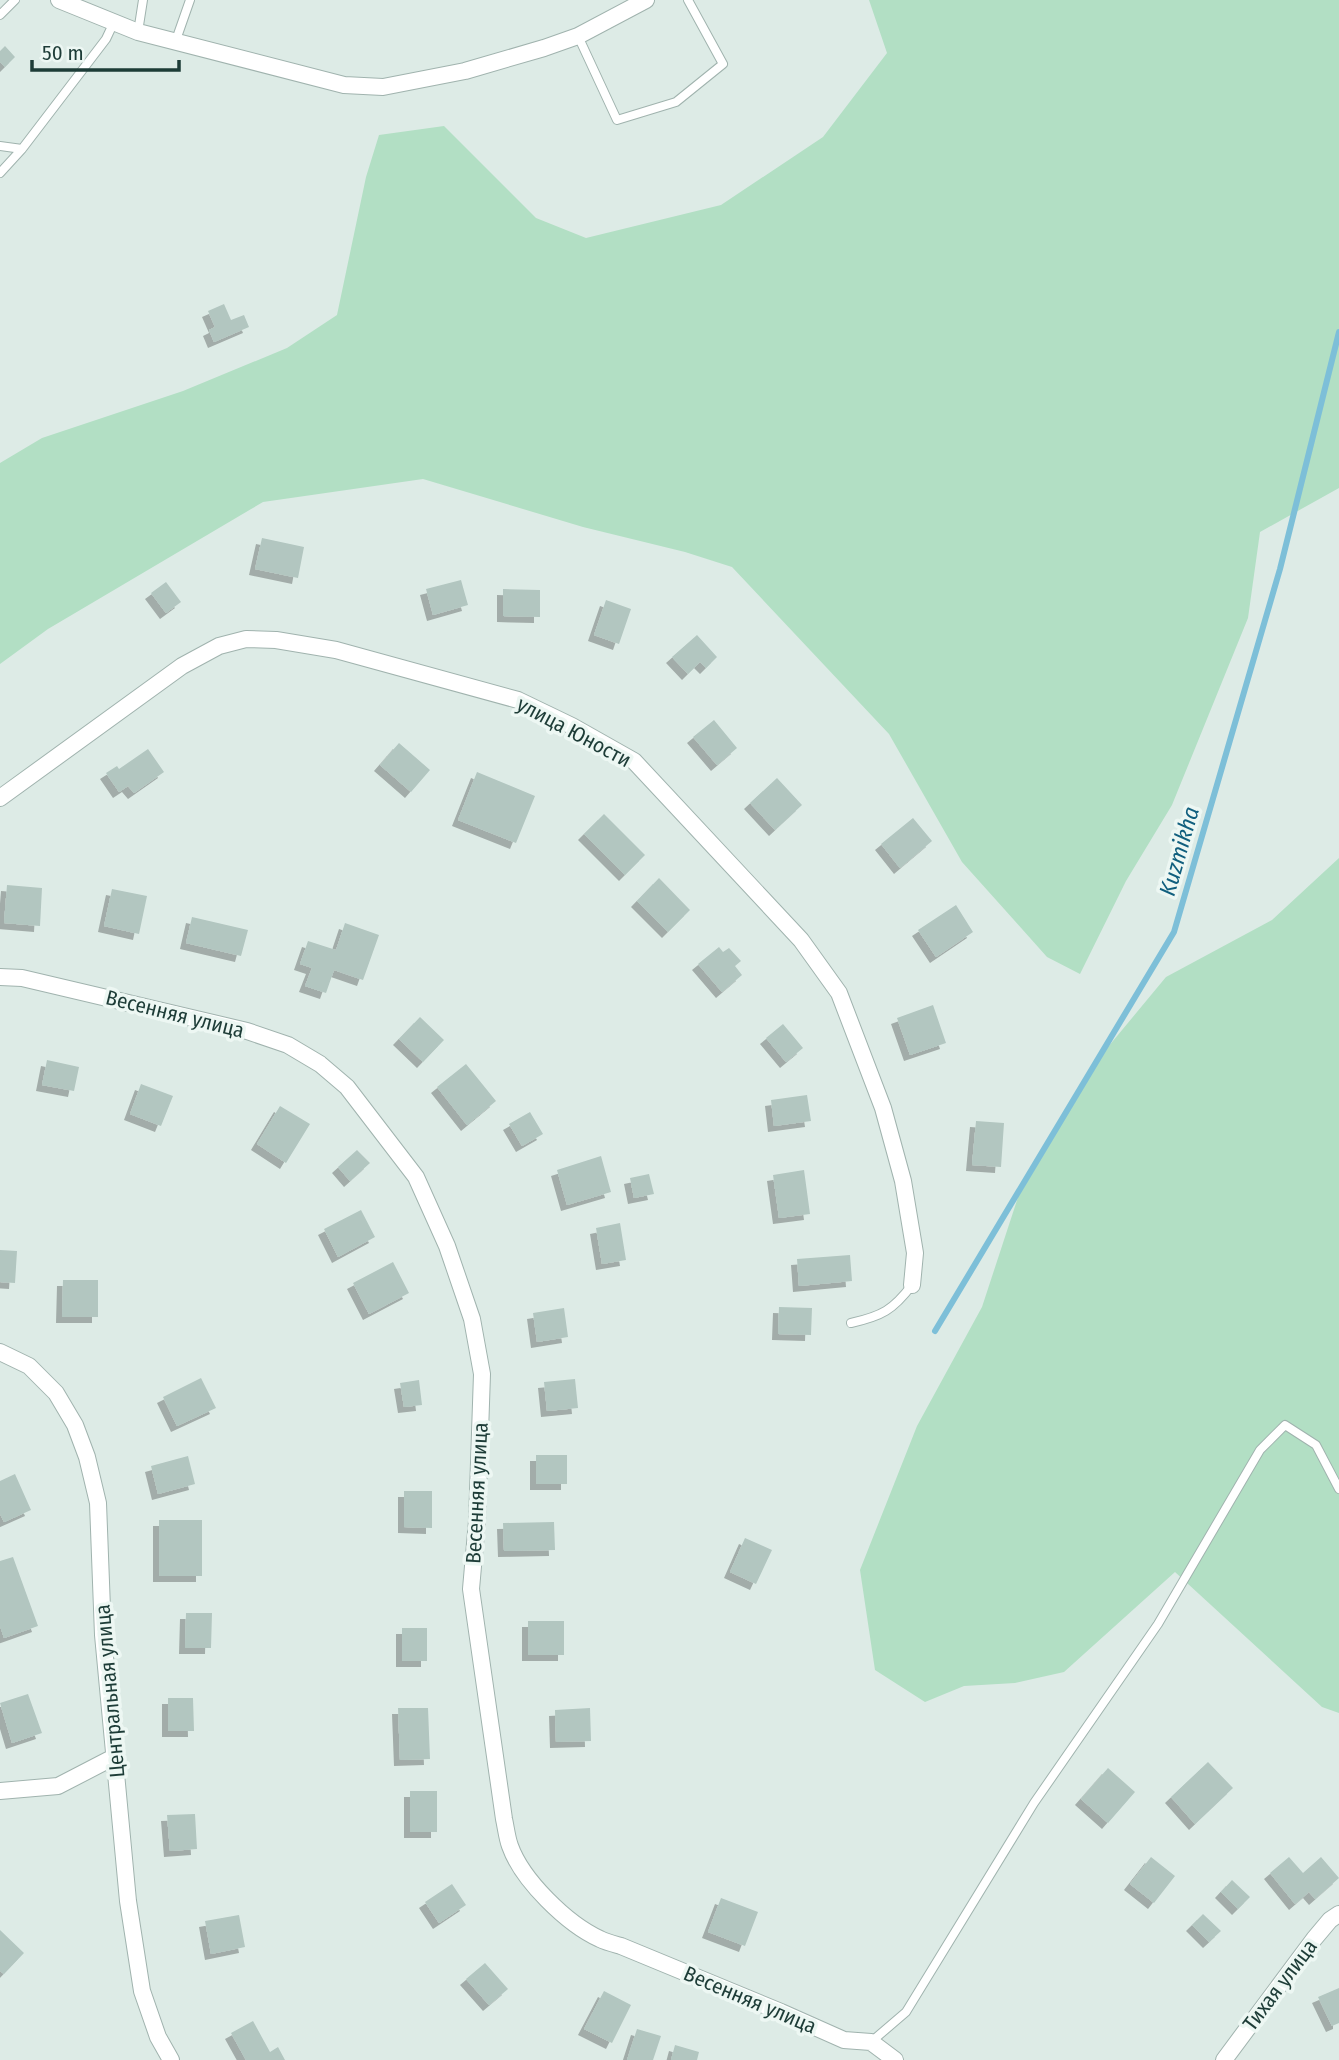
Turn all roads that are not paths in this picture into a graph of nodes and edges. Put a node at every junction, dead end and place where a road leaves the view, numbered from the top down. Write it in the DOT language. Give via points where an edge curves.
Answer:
graph roads {
  1 [pos="15,0"];
  2 [pos="59,0"];
  3 [pos="143,0"];
  4 [pos="190,0"];
  5 [pos="646,0"];
  6 [pos="688,0"];
  7 [pos="0,15"];
  8 [pos="114,22"];
  9 [pos="138,32"];
  10 [pos="578,36"];
  11 [pos="176,40"];
  12 [pos="0,146"];
  13 [pos="22,149"];
  14 [pos="0,173"];
  15 [pos="0,798"];
  16 [pos="0,976"];
  17 [pos="912,1285"];
  18 [pos="851,1323"];
  19 [pos="0,1352"];
  20 [pos="1339,1489"];
  21 [pos="114,1757"];
  22 [pos="0,1791"];
  23 [pos="1339,1914"];
  24 [pos="871,2042"];
  25 [pos="171,2060"];
  26 [pos="895,2060"];
  27 [pos="1224,2060"];
  1 -- 7 [label="lane"];
  2 -- 8 [label="street"];
  3 -- 9 [label="lane"];
  4 -- 11 [label="lane"];
  5 -- 10 [label="street"];
  6 -- 10 [label="lane" via="723,64 676,102 617,120"];
  8 -- 9 [label="street"];
  8 -- 13 [label="lane"];
  9 -- 11 [label="street"];
  10 -- 11 [label="street" via="465,71 383,87 344,85"];
  12 -- 13 [label="lane"];
  13 -- 14 [label="lane"];
  15 -- 17 [label="street, улица Юности" via="182,666 219,646 246,639 337,650 518,700 572,726 634,761 801,940 839,993 883,1108 904,1181 915,1253"];
  16 -- 24 [label="street, Весенняя улица" via="247,1031 288,1045 347,1087 416,1177 447,1246 472,1319 481,1374 471,1589 504,1819 510,1846 524,1873 538,1892 599,1939 844,2040"];
  17 -- 18 [label="lane" via="897,1305"];
  19 -- 21 [label="street, Центральная улица" via="29,1367 56,1393 87,1457 98,1503"];
  20 -- 24 [label="lane" via="1317,1445 1285,1425 1260,1450 1158,1624 1034,1802 906,2012"];
  21 -- 22 [label="street" via="58,1786"];
  21 -- 25 [label="street, Центральная улица" via="142,1991"];
  23 -- 27 [label="street, Тихая улица" via="1314,1939"];
  24 -- 26 [label="street, Весенняя улица"];
}
